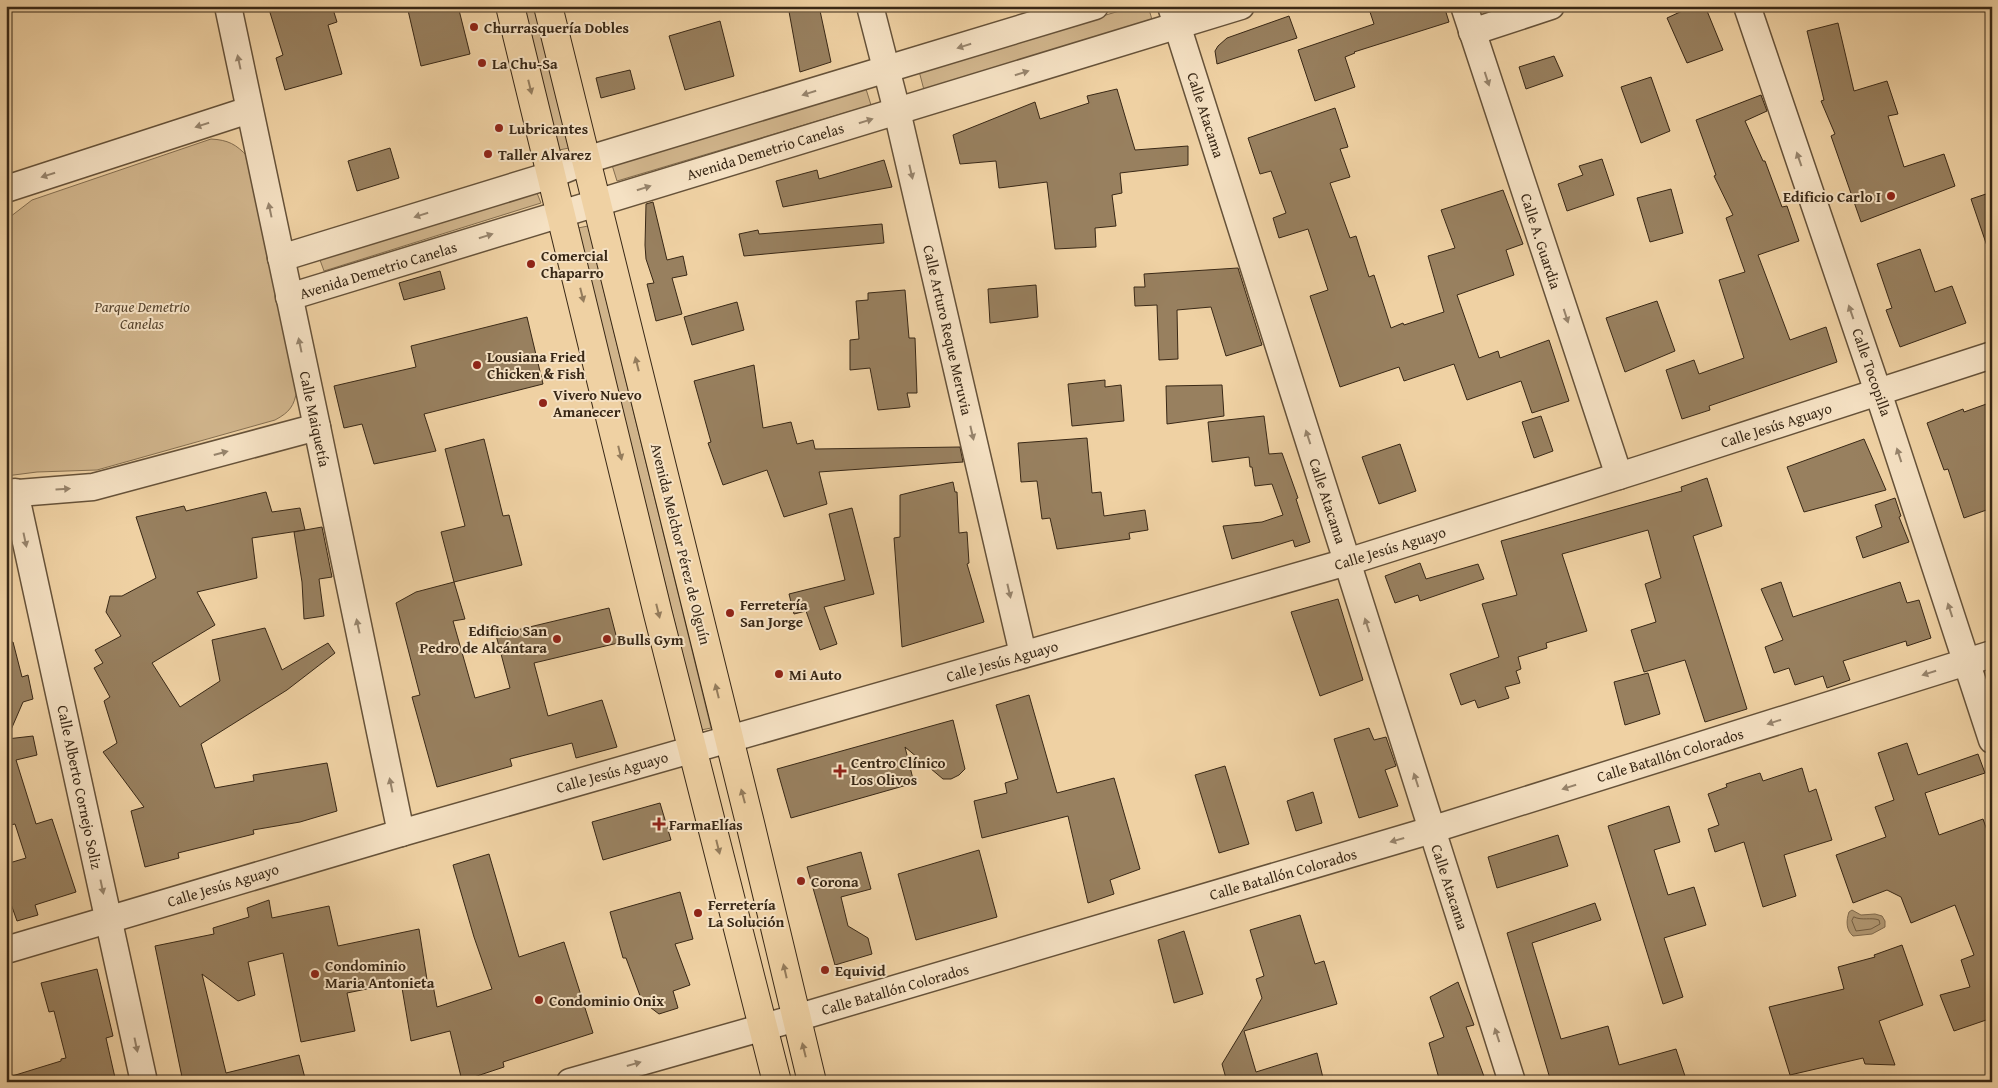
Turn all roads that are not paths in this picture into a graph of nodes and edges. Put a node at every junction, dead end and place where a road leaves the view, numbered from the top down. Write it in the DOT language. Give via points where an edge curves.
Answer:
graph roads {
  1 [pos="228,6"];
  2 [pos="510,6"];
  3 [pos="548,6"];
  4 [pos="870,6"];
  5 [pos="1094,6"];
  6 [pos="1242,6"];
  7 [pos="1464,6"];
  8 [pos="1551,6"];
  9 [pos="1747,6"];
  10 [pos="1175,16"];
  11 [pos="1472,32"];
  12 [pos="885,70"];
  13 [pos="249,110"];
  14 [pos="897,111"];
  15 [pos="587,160"];
  16 [pos="551,175"];
  17 [pos="6,189"];
  18 [pos="597,202"];
  19 [pos="562,214"];
  20 [pos="281,258"];
  21 [pos="289,297"];
  22 [pos="1992,355"];
  23 [pos="1878,392"];
  24 [pos="317,427"];
  25 [pos="1619,476"];
  26 [pos="10,493"];
  27 [pos="1347,562"];
  28 [pos="1023,654"];
  29 [pos="1992,654"];
  30 [pos="1967,661"];
  31 [pos="728,739"];
  32 [pos="1992,740"];
  33 [pos="693,749"];
  34 [pos="1432,830"];
  35 [pos="401,833"];
  36 [pos="109,920"];
  37 [pos="6,950"];
  38 [pos="796,1018"];
  39 [pos="764,1027"];
  40 [pos="144,1082"];
  41 [pos="570,1082"];
  42 [pos="777,1082"];
  43 [pos="812,1082"];
  44 [pos="1512,1082"];
  13 -- 1 [label="street, Calle Maiquetía, one-way"];
  2 -- 16 [label="highway, one-way"];
  3 -- 15 [label="highway, Avenida Melchor Pérez de Olguín"];
  4 -- 12 [label="street, Calle Arturo Reque Meruvia"];
  5 -- 12 [label="street, one-way"];
  6 -- 10 [label="street, Avenida Demetrio Canelas"];
  7 -- 11 [label="street, Calle A. Guardia"];
  8 -- 11 [label="street"];
  23 -- 9 [label="street, Calle Tocopilla, one-way"];
  14 -- 10 [label="street, Avenida Demetrio Canelas, one-way"];
  27 -- 10 [label="street, Calle Atacama, one-way"];
  11 -- 25 [label="street, Calle A. Guardia, one-way"];
  12 -- 14 [label="street, Calle Arturo Reque Meruvia"];
  12 -- 15 [label="street, one-way"];
  13 -- 17 [label="street, one-way"];
  20 -- 13 [label="street, Calle Maiquetía, one-way"];
  18 -- 14 [label="street, Avenida Demetrio Canelas, one-way"];
  14 -- 28 [label="street, Calle Arturo Reque Meruvia, one-way"];
  15 -- 16 [label="street"];
  15 -- 18 [label="highway, Avenida Melchor Pérez de Olguín"];
  16 -- 19 [label="highway"];
  16 -- 20 [label="street, one-way"];
  18 -- 19 [label="street, Avenida Demetrio Canelas"];
  31 -- 18 [label="highway, Avenida Melchor Pérez de Olguín, one-way"];
  21 -- 19 [label="street, Avenida Demetrio Canelas, one-way"];
  19 -- 33 [label="highway, one-way"];
  20 -- 21 [label="street, Calle Maiquetía"];
  24 -- 21 [label="street, Calle Maiquetía, one-way"];
  22 -- 23 [label="street, Calle Jesús Aguayo"];
  23 -- 25 [label="street, Calle Jesús Aguayo"];
  30 -- 23 [label="street, Calle Tocopilla, one-way"];
  26 -- 24 [label="street, one-way" via="93,487"];
  35 -- 24 [label="street, Calle Maiquetía, one-way"];
  25 -- 27 [label="street, Calle Jesús Aguayo"];
  26 -- 36 [label="street, Calle Alberto Cornejo Soliz, one-way"];
  27 -- 28 [label="street, Calle Jesús Aguayo"];
  34 -- 27 [label="street, Calle Atacama, one-way"];
  28 -- 31 [label="street, Calle Jesús Aguayo"];
  29 -- 30 [label="street, Calle Batallón Colorados"];
  30 -- 32 [label="street, Calle Tocopilla"];
  30 -- 34 [label="street, Calle Batallón Colorados, one-way"];
  31 -- 33 [label="street, Calle Jesús Aguayo"];
  38 -- 31 [label="highway, Avenida Melchor Pérez de Olguín, one-way"];
  33 -- 35 [label="street, Calle Jesús Aguayo"];
  33 -- 39 [label="highway, one-way"];
  34 -- 38 [label="street, Calle Batallón Colorados, one-way"];
  44 -- 34 [label="street, Calle Atacama, one-way"];
  35 -- 36 [label="street, Calle Jesús Aguayo"];
  36 -- 37 [label="street, Calle Jesús Aguayo"];
  36 -- 40 [label="street, Calle Alberto Cornejo Soliz, one-way"];
  38 -- 39 [label="street, Calle Batallón Colorados"];
  43 -- 38 [label="highway, Avenida Melchor Pérez de Olguín, one-way"];
  41 -- 39 [label="street, Calle Batallón Colorados, one-way"];
  39 -- 42 [label="highway"];
}
